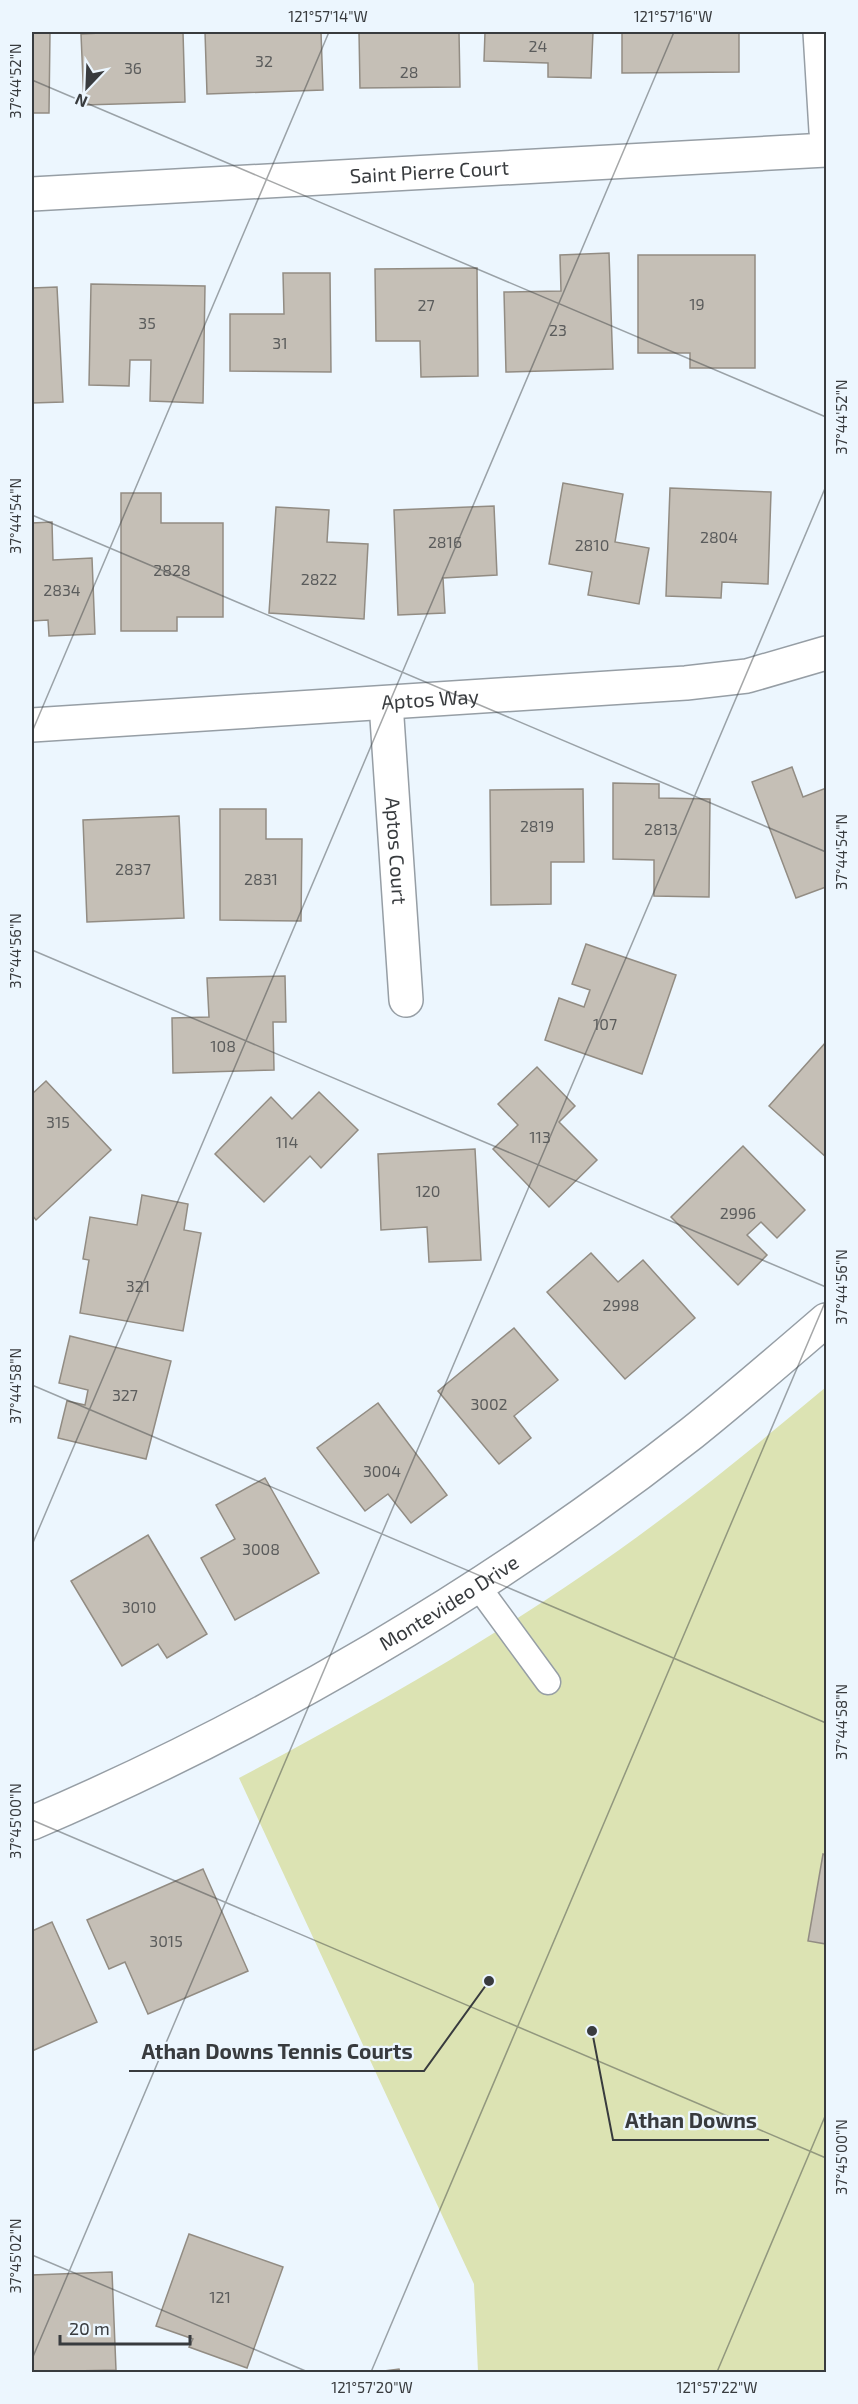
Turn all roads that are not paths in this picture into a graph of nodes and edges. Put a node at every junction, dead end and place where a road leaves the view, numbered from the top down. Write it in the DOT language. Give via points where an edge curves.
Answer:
graph roads {
  1 [pos="820,32"];
  2 [pos="826,131"];
  3 [pos="826,150"];
  4 [pos="32,194"];
  5 [pos="826,653"];
  6 [pos="386,703"];
  7 [pos="32,725"];
  8 [pos="406,1000"];
  9 [pos="826,1320"];
  10 [pos="477,1585"];
  11 [pos="548,1682"];
  12 [pos="32,1823"];
  1 -- 2 [label="street"];
  3 -- 4 [label="street, Saint Pierre Court"];
  5 -- 6 [label="street, Aptos Way" via="747,676"];
  6 -- 7 [label="street, Aptos Way"];
  6 -- 8 [label="street, Aptos Court"];
  9 -- 10 [label="street, Montevideo Drive" via="683,1440"];
  10 -- 11 [label="lane"];
  10 -- 12 [label="street, Montevideo Drive" via="237,1726"];
}
